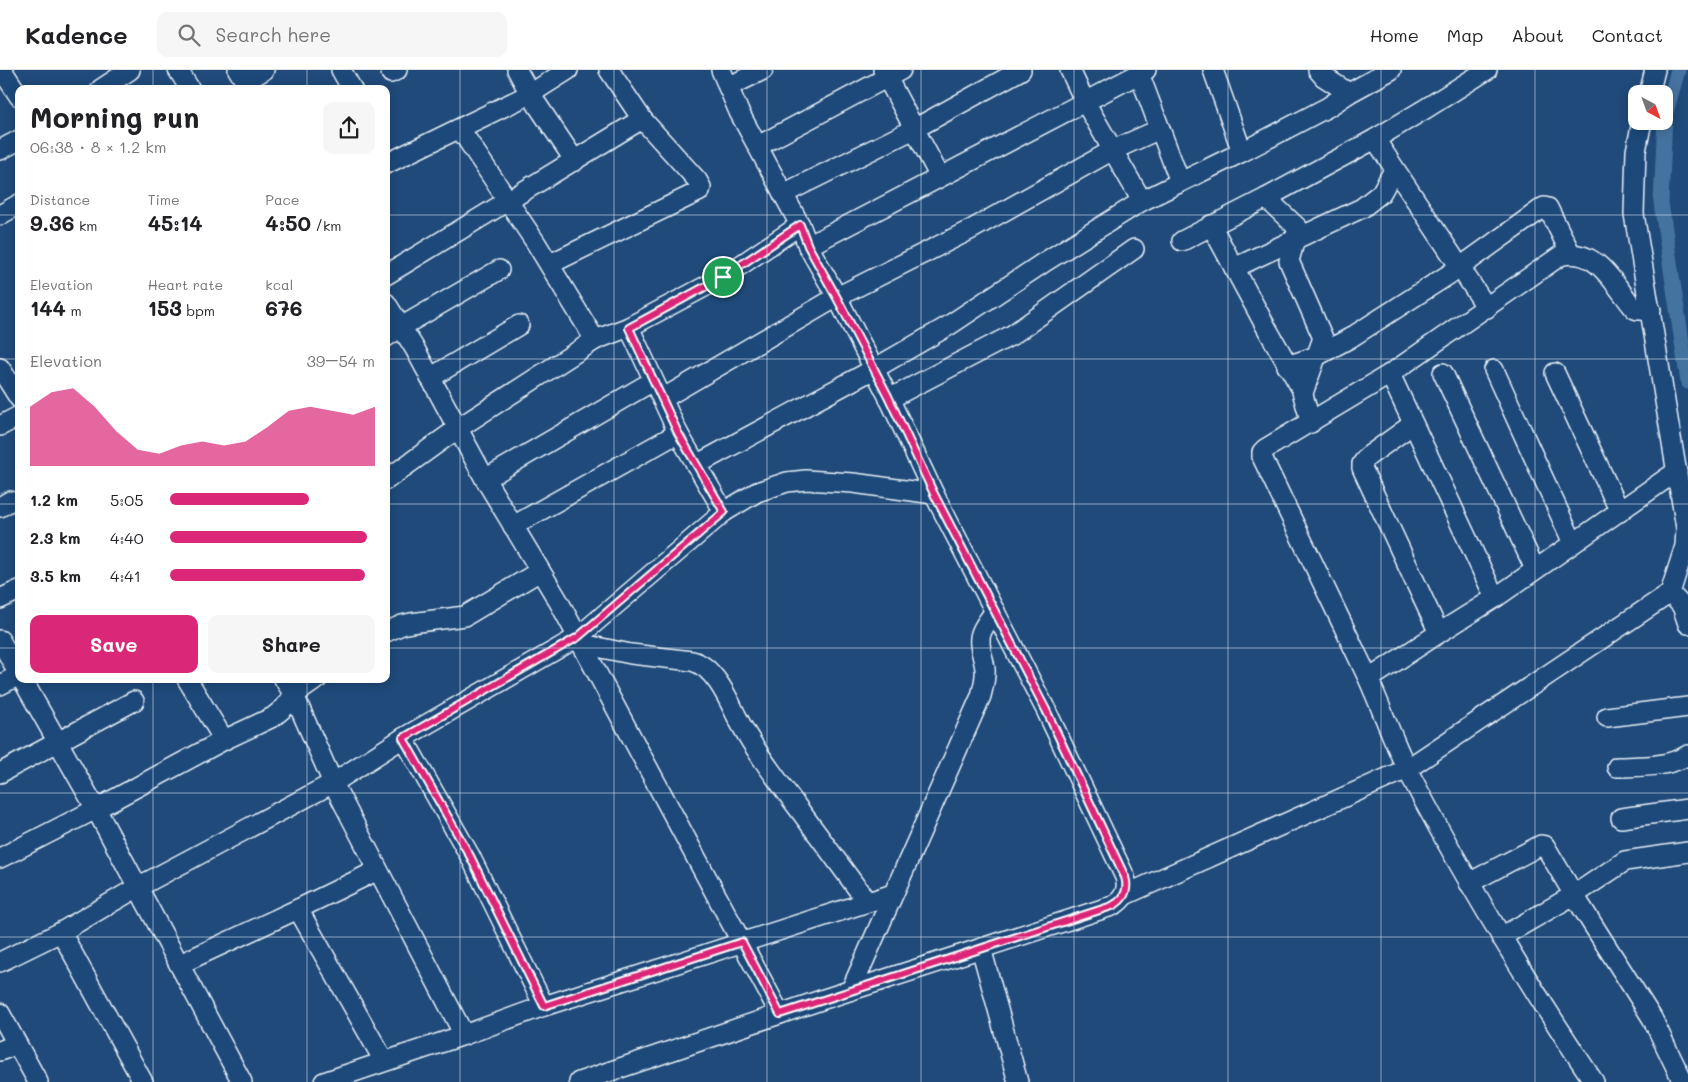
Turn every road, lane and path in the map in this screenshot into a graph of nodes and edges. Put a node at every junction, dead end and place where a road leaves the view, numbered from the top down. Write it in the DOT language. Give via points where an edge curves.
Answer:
graph roads {
  1 [pos="130,70"];
  2 [pos="178,70"];
  3 [pos="264,70"];
  4 [pos="341,70"];
  5 [pos="517,70"];
  6 [pos="568,70"];
  7 [pos="609,70"];
  8 [pos="721,70"];
  9 [pos="763,70"];
  10 [pos="1022,70"];
  11 [pos="1070,70"];
  12 [pos="1213,70"];
  13 [pos="1318,70"];
  14 [pos="1391,70"];
  15 [pos="1485,70"];
  16 [pos="1655,70"];
  17 [pos="1142,71"];
  18 [pos="890,72"];
  19 [pos="8,76"];
  20 [pos="244,80"];
  21 [pos="107,85"];
  22 [pos="187,85"];
  23 [pos="350,85"];
  24 [pos="1651,85"];
  25 [pos="728,87"];
  26 [pos="15,89"];
  27 [pos="1350,93"];
  28 [pos="530,94"];
  29 [pos="1085,102"];
  30 [pos="642,119"];
  31 [pos="460,129"];
  32 [pos="914,129"];
  33 [pos="1160,129"];
  34 [pos="1640,130"];
  35 [pos="1375,138"];
  36 [pos="15,142"];
  37 [pos="758,146"];
  38 [pos="0,150"];
  39 [pos="1113,150"];
  40 [pos="1242,152"];
  41 [pos="390,158"];
  42 [pos="575,161"];
  43 [pos="1394,170"];
  44 [pos="940,177"];
  45 [pos="1180,182"];
  46 [pos="783,194"];
  47 [pos="1266,198"];
  48 [pos="1142,201"];
  49 [pos="508,202"];
  50 [pos="15,206"];
  51 [pos="0,215"];
  52 [pos="800,225"];
  53 [pos="1211,225"];
  54 [pos="1295,239"];
  55 [pos="1182,241"];
  56 [pos="808,246"];
  57 [pos="1134,249"];
  58 [pos="1571,254"];
  59 [pos="550,264"];
  60 [pos="1234,268"];
  61 [pos="1459,268"];
  62 [pos="499,270"];
  63 [pos="390,273"];
  64 [pos="837,298"];
  65 [pos="1486,308"];
  66 [pos="1651,310"];
  67 [pos="390,320"];
  68 [pos="519,325"];
  69 [pos="629,328"];
  70 [pos="393,332"];
  71 [pos="595,340"];
  72 [pos="1317,356"];
  73 [pos="1287,366"];
  74 [pos="0,368"];
  75 [pos="874,369"];
  76 [pos="1494,370"];
  77 [pos="1555,372"];
  78 [pos="1443,373"];
  79 [pos="1390,374"];
  80 [pos="430,378"];
  81 [pos="654,381"];
  82 [pos="15,392"];
  83 [pos="1303,394"];
  84 [pos="662,399"];
  85 [pos="889,399"];
  86 [pos="15,418"];
  87 [pos="1311,423"];
  88 [pos="1413,424"];
  89 [pos="0,426"];
  90 [pos="457,428"];
  91 [pos="678,433"];
  92 [pos="696,465"];
  93 [pos="1677,471"];
  94 [pos="390,477"];
  95 [pos="485,479"];
  96 [pos="934,494"];
  97 [pos="724,512"];
  98 [pos="1620,512"];
  99 [pos="513,526"];
  100 [pos="1573,543"];
  101 [pos="1535,569"];
  102 [pos="540,571"];
  103 [pos="15,592"];
  104 [pos="1670,593"];
  105 [pos="1495,598"];
  106 [pos="0,599"];
  107 [pos="995,611"];
  108 [pos="1688,624"];
  109 [pos="390,630"];
  110 [pos="1439,633"];
  111 [pos="0,640"];
  112 [pos="580,640"];
  113 [pos="15,667"];
  114 [pos="15,676"];
  115 [pos="1368,679"];
  116 [pos="24,683"];
  117 [pos="189,683"];
  118 [pos="286,683"];
  119 [pos="311,683"];
  120 [pos="0,685"];
  121 [pos="294,695"];
  122 [pos="134,701"];
  123 [pos="1688,707"];
  124 [pos="1607,717"];
  125 [pos="403,738"];
  126 [pos="224,740"];
  127 [pos="57,743"];
  128 [pos="1688,755"];
  129 [pos="1617,767"];
  130 [pos="1407,769"];
  131 [pos="0,773"];
  132 [pos="332,783"];
  133 [pos="96,809"];
  134 [pos="1688,809"];
  135 [pos="1621,818"];
  136 [pos="1688,852"];
  137 [pos="0,858"];
  138 [pos="378,870"];
  139 [pos="1469,883"];
  140 [pos="138,887"];
  141 [pos="894,894"];
  142 [pos="1125,895"];
  143 [pos="1574,895"];
  144 [pos="867,902"];
  145 [pos="298,909"];
  146 [pos="61,932"];
  147 [pos="1501,937"];
  148 [pos="742,942"];
  149 [pos="981,948"];
  150 [pos="0,962"];
  151 [pos="180,964"];
  152 [pos="851,990"];
  153 [pos="544,1006"];
  154 [pos="0,1013"];
  155 [pos="780,1014"];
  156 [pos="464,1035"];
  157 [pos="9,1047"];
  158 [pos="384,1061"];
  159 [pos="38,1082"];
  160 [pos="142,1082"];
  161 [pos="242,1082"];
  162 [pos="324,1082"];
  163 [pos="579,1082"];
  164 [pos="1018,1082"];
  165 [pos="1594,1082"];
  166 [pos="1683,1082"];
  1 -- 21 [label="street"];
  2 -- 22 [label="street"];
  3 -- 20 [label="street"];
  4 -- 23 [label="street"];
  5 -- 28 [label="street"];
  6 -- 28 [label="street"];
  7 -- 30 [label="street"];
  8 -- 25 [label="street"];
  9 -- 25 [label="street"];
  10 -- 32 [label="street"];
  11 -- 29 [label="street"];
  12 -- 40 [label="street"];
  13 -- 27 [label="street"];
  14 -- 27 [label="street"];
  15 -- 35 [label="street"];
  16 -- 24 [label="street"];
  17 -- 29 [label="street"];
  17 -- 33 [label="street"];
  18 -- 32 [label="street"];
  18 -- 37 [label="street"];
  19 -- 26 [label="street"];
  25 -- 37 [label="street"];
  27 -- 40 [label="street"];
  28 -- 31 [label="street"];
  28 -- 42 [label="street"];
  29 -- 39 [label="street"];
  29 -- 44 [label="street"];
  30 -- 42 [label="street"];
  30 -- 59 [label="street" via="697,180 700,191"];
  31 -- 41 [label="street"];
  31 -- 49 [label="street"];
  32 -- 44 [label="street"];
  32 -- 46 [label="street"];
  33 -- 39 [label="street"];
  33 -- 45 [label="street"];
  34 -- 66 [label="street" via="1636,151 1634,214"];
  35 -- 43 [label="street"];
  35 -- 47 [label="street"];
  36 -- 38 [label="street"];
  37 -- 46 [label="street"];
  39 -- 48 [label="street"];
  39 -- 64 [label="street" via="972,229"];
  40 -- 45 [label="street"];
  42 -- 49 [label="street"];
  43 -- 54 [label="street" via="1381,193 1370,203"];
  43 -- 61 [label="street"];
  44 -- 56 [label="street"];
  45 -- 48 [label="street"];
  46 -- 52 [label="street"];
  47 -- 53 [label="street"];
  47 -- 54 [label="street" via="1298,226"];
  48 -- 75 [label="street" via="954,323"];
  49 -- 59 [label="street"];
  49 -- 63 [label="street"];
  50 -- 51 [label="street"];
  52 -- 56 [label="street"];
  52 -- 69 [label="street" via="723,277"];
  53 -- 55 [label="street"];
  53 -- 60 [label="street"];
  54 -- 60 [label="street"];
  54 -- 72 [label="street" via="1289,261 1323,335"];
  56 -- 64 [label="street"];
  57 -- 85 [label="street" via="1012,335"];
  58 -- 61 [label="street" via="1549,210 1544,207"];
  58 -- 65 [label="street" via="1554,260"];
  58 -- 66 [label="street" via="1589,259 1606,270 1635,309"];
  59 -- 71 [label="street"];
  60 -- 73 [label="street"];
  61 -- 65 [label="street"];
  61 -- 72 [label="street"];
  62 -- 70 [label="street"];
  64 -- 75 [label="street"];
  64 -- 84 [label="street"];
  65 -- 79 [label="street"];
  66 -- 93 [label="street"];
  67 -- 70 [label="street"];
  68 -- 80 [label="street"];
  69 -- 71 [label="street"];
  69 -- 81 [label="street"];
  70 -- 80 [label="street" via="415,349"];
  71 -- 90 [label="street"];
  72 -- 73 [label="street"];
  72 -- 83 [label="street"];
  73 -- 83 [label="street"];
  74 -- 82 [label="street"];
  75 -- 85 [label="street"];
  75 -- 92 [label="street"];
  76 -- 100 [label="street"];
  77 -- 98 [label="street"];
  78 -- 101 [label="street"];
  79 -- 87 [label="street"];
  79 -- 88 [label="street"];
  80 -- 90 [label="street"];
  81 -- 84 [label="street"];
  81 -- 95 [label="street"];
  83 -- 87 [label="street"];
  84 -- 91 [label="street"];
  85 -- 96 [label="street"];
  86 -- 89 [label="street"];
  87 -- 115 [label="street" via="1265,449 1262,457"];
  88 -- 105 [label="street"];
  88 -- 110 [label="street" via="1366,457 1362,468"];
  90 -- 94 [label="street"];
  90 -- 95 [label="street"];
  91 -- 92 [label="street"];
  91 -- 99 [label="street"];
  92 -- 97 [label="street"];
  93 -- 98 [label="street"];
  93 -- 104 [label="street" via="1686,537"];
  95 -- 99 [label="street"];
  96 -- 97 [label="street" via="829,481 787,482 757,492"];
  96 -- 107 [label="street"];
  97 -- 112 [label="street"];
  98 -- 100 [label="street"];
  99 -- 102 [label="street"];
  100 -- 101 [label="street"];
  101 -- 105 [label="street"];
  102 -- 109 [label="street" via="465,616 411,623"];
  102 -- 112 [label="street"];
  103 -- 106 [label="street"];
  104 -- 108 [label="street" via="1682,606"];
  104 -- 130 [label="street"];
  105 -- 110 [label="street"];
  107 -- 141 [label="street" via="980,636 985,682"];
  107 -- 142 [label="street" via="1125,877"];
  110 -- 115 [label="street"];
  111 -- 113 [label="street"];
  112 -- 125 [label="street"];
  112 -- 144 [label="street" via="631,654 698,662 708,668 762,758"];
  112 -- 148 [label="street"];
  114 -- 120 [label="street"];
  115 -- 130 [label="street"];
  116 -- 127 [label="street"];
  117 -- 126 [label="street"];
  118 -- 121 [label="street"];
  119 -- 121 [label="street"];
  121 -- 126 [label="street" via="273,717"];
  121 -- 132 [label="street"];
  122 -- 127 [label="street"];
  123 -- 124 [label="street"];
  125 -- 132 [label="street"];
  125 -- 153 [label="street" via="482,878"];
  126 -- 133 [label="street"];
  127 -- 131 [label="street"];
  127 -- 133 [label="street"];
  128 -- 129 [label="street" via="1677,762 1662,765"];
  130 -- 139 [label="street"];
  130 -- 142 [label="street"];
  132 -- 138 [label="street"];
  132 -- 140 [label="street"];
  133 -- 137 [label="street"];
  133 -- 140 [label="street"];
  134 -- 135 [label="street"];
  136 -- 143 [label="street" via="1626,861"];
  138 -- 145 [label="street"];
  138 -- 156 [label="street"];
  139 -- 143 [label="street" via="1543,845"];
  139 -- 147 [label="street"];
  140 -- 146 [label="street"];
  140 -- 151 [label="street"];
  141 -- 144 [label="street"];
  141 -- 152 [label="street"];
  142 -- 149 [label="street" via="1112,906"];
  143 -- 147 [label="street"];
  143 -- 166 [label="street" via="1652,1018"];
  144 -- 148 [label="street"];
  145 -- 151 [label="street"];
  145 -- 158 [label="street"];
  146 -- 150 [label="street"];
  146 -- 160 [label="street"];
  147 -- 165 [label="street"];
  148 -- 153 [label="street"];
  148 -- 155 [label="street"];
  149 -- 152 [label="street"];
  149 -- 164 [label="street"];
  151 -- 161 [label="street"];
  152 -- 155 [label="street"];
  153 -- 156 [label="street"];
  154 -- 157 [label="street"];
  155 -- 163 [label="street"];
  156 -- 158 [label="street"];
  157 -- 159 [label="street"];
  158 -- 162 [label="street"];
}
